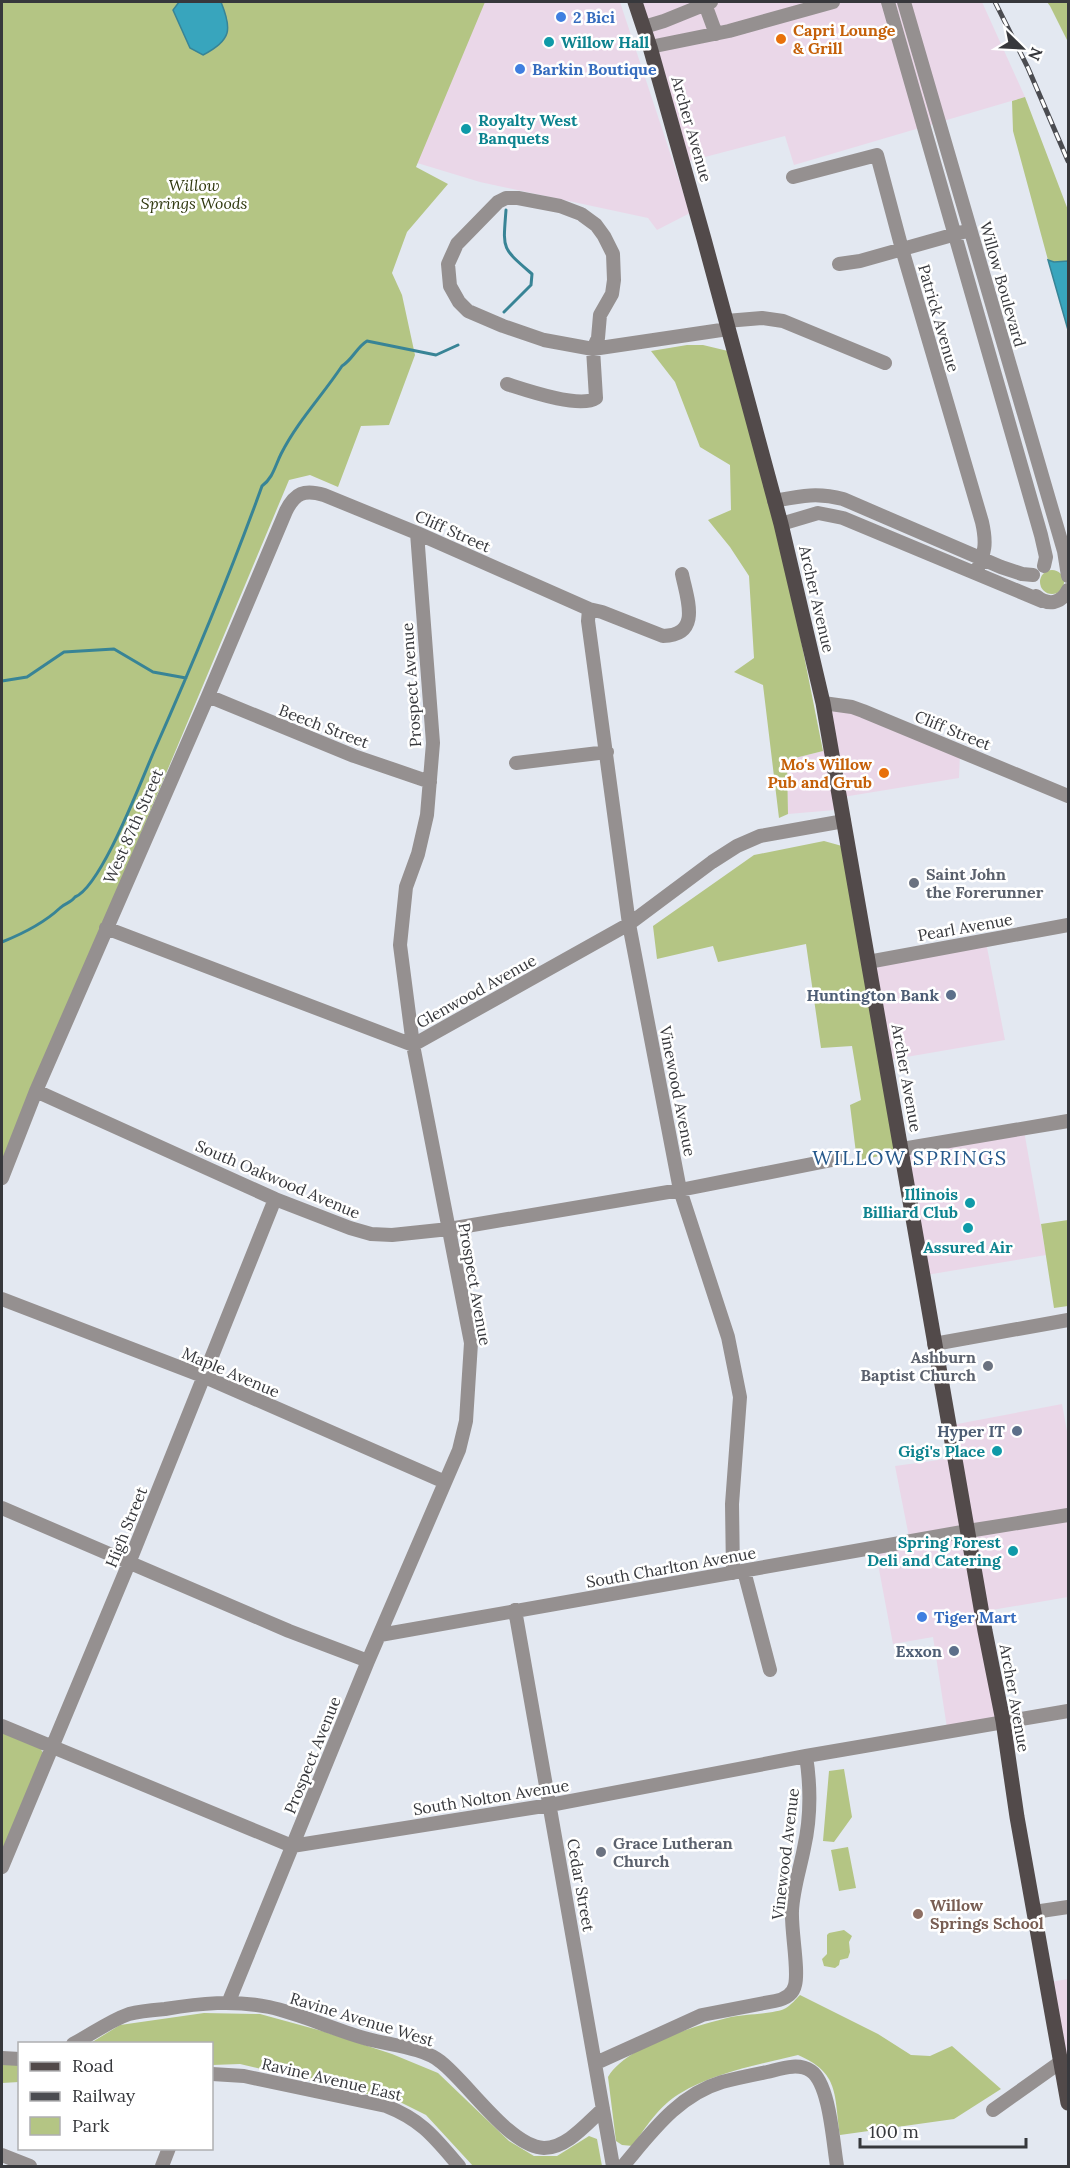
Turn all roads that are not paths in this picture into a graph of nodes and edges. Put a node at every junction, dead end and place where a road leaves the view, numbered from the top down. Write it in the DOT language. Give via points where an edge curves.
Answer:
graph roads {
  1 [pos="636,2"];
  2 [pos="833,2"];
  3 [pos="888,2"];
  4 [pos="904,2"];
  5 [pos="708,3"];
  6 [pos="644,27"];
  7 [pos="716,34"];
  8 [pos="650,46"];
  9 [pos="793,177"];
  10 [pos="970,230"];
  11 [pos="955,234"];
  12 [pos="902,249"];
  13 [pos="839,264"];
  14 [pos="727,325"];
  15 [pos="593,350"];
  16 [pos="885,363"];
  17 [pos="507,384"];
  18 [pos="301,492"];
  19 [pos="774,501"];
  20 [pos="781,524"];
  21 [pos="417,533"];
  22 [pos="982,558"];
  23 [pos="1044,566"];
  24 [pos="976,573"];
  25 [pos="682,574"];
  26 [pos="1034,575"];
  27 [pos="1068,576"];
  28 [pos="1068,590"];
  29 [pos="1042,601"];
  30 [pos="1063,604"];
  31 [pos="589,609"];
  32 [pos="208,696"];
  33 [pos="823,703"];
  34 [pos="607,752"];
  35 [pos="516,764"];
  36 [pos="430,782"];
  37 [pos="1068,796"];
  38 [pos="844,821"];
  39 [pos="629,924"];
  40 [pos="1068,925"];
  41 [pos="106,928"];
  42 [pos="868,962"];
  43 [pos="413,1045"];
  44 [pos="36,1091"];
  45 [pos="1068,1121"];
  46 [pos="902,1149"];
  47 [pos="837,1159"];
  48 [pos="2,1178"];
  49 [pos="680,1190"];
  50 [pos="275,1199"];
  51 [pos="449,1229"];
  52 [pos="2,1299"];
  53 [pos="1068,1320"];
  54 [pos="934,1344"];
  55 [pos="205,1377"];
  56 [pos="445,1482"];
  57 [pos="2,1508"];
  58 [pos="1068,1515"];
  59 [pos="969,1531"];
  60 [pos="129,1563"];
  61 [pos="738,1572"];
  62 [pos="515,1610"];
  63 [pos="380,1635"];
  64 [pos="368,1661"];
  65 [pos="770,1670"];
  66 [pos="1068,1711"];
  67 [pos="1003,1721"];
  68 [pos="2,1726"];
  69 [pos="51,1747"];
  70 [pos="806,1756"];
  71 [pos="550,1805"];
  72 [pos="292,1846"];
  73 [pos="2,1867"];
  74 [pos="1068,1907"];
  75 [pos="1034,1912"];
  76 [pos="229,2001"];
  77 [pos="75,2042"];
  78 [pos="2,2058"];
  79 [pos="18,2059"];
  80 [pos="1062,2061"];
  81 [pos="596,2063"];
  82 [pos="213,2074"];
  83 [pos="1068,2103"];
  84 [pos="603,2109"];
  85 [pos="993,2110"];
  86 [pos="168,2150"];
  87 [pos="2,2155"];
  88 [pos="30,2166"];
  89 [pos="162,2166"];
  90 [pos="459,2166"];
  91 [pos="613,2166"];
  92 [pos="623,2166"];
  93 [pos="837,2166"];
  1 -- 6 [label="main road, Archer Avenue"];
  2 -- 7 [label="street"];
  3 -- 11 [label="street, Willow Boulevard"];
  4 -- 10 [label="street, Willow Boulevard"];
  5 -- 6 [label="street"];
  5 -- 7 [label="street"];
  6 -- 8 [label="main road, Archer Avenue"];
  7 -- 8 [label="street"];
  8 -- 14 [label="main road, Archer Avenue"];
  9 -- 12 [label="street, Patrick Avenue" via="877,155"];
  10 -- 11 [label="street"];
  10 -- 27 [label="street, Willow Boulevard"];
  11 -- 12 [label="street"];
  11 -- 23 [label="street, Willow Boulevard" via="1041,535"];
  12 -- 13 [label="street"];
  12 -- 22 [label="street, Patrick Avenue" via="982,522 986,538"];
  14 -- 15 [label="street"];
  14 -- 16 [label="street" via="762,318 783,321"];
  14 -- 19 [label="main road, Archer Avenue"];
  15 -- 15 [label="street" via="528,335 468,311 459,302 448,275 452,253 463,236 498,202 518,198 560,206 581,214 604,236 613,254 614,280 612,294 600,315"];
  15 -- 17 [label="street" via="596,398 592,401 562,399"];
  18 -- 21 [label="street, Cliff Street" via="324,495"];
  18 -- 32 [label="street, West 87th Street" via="286,511"];
  19 -- 20 [label="main road, Archer Avenue"];
  19 -- 22 [label="street" via="815,494 843,499"];
  20 -- 24 [label="street" via="807,515 830,514"];
  20 -- 33 [label="main road, Archer Avenue"];
  21 -- 31 [label="street, Cliff Street"];
  21 -- 36 [label="street, Prospect Avenue" via="432,716"];
  22 -- 24 [label="street, Patrick Avenue"];
  22 -- 26 [label="street"];
  23 -- 26 [label="street"];
  23 -- 27 [label="street" via="1056,565"];
  24 -- 29 [label="street"];
  25 -- 31 [label="street, Cliff Street" via="690,613 688,624 674,636 663,636"];
  26 -- 29 [label="street" via="1034,593"];
  28 -- 30 [label="street"];
  29 -- 30 [label="street"];
  31 -- 34 [label="street, Vinewood Avenue"];
  32 -- 36 [label="street, Beech Street" via="354,756"];
  32 -- 41 [label="street, West 87th Street"];
  33 -- 37 [label="street, Cliff Street" via="863,711"];
  33 -- 38 [label="main road, Archer Avenue"];
  34 -- 35 [label="street"];
  34 -- 39 [label="street, Vinewood Avenue"];
  36 -- 43 [label="street, Prospect Avenue" via="428,815 406,887 400,945"];
  38 -- 39 [label="street, Glenwood Avenue" via="760,836 737,846"];
  38 -- 42 [label="main road, Archer Avenue"];
  39 -- 43 [label="street, Glenwood Avenue"];
  39 -- 49 [label="street, Vinewood Avenue"];
  40 -- 42 [label="street, Pearl Avenue"];
  41 -- 43 [label="street, Glenwood Avenue"];
  41 -- 44 [label="street, West 87th Street"];
  42 -- 46 [label="main road, Archer Avenue"];
  43 -- 51 [label="street, Prospect Avenue"];
  44 -- 48 [label="street, West 87th Street"];
  44 -- 50 [label="street, South Oakwood Avenue"];
  45 -- 46 [label="street"];
  46 -- 54 [label="main road, Archer Avenue"];
  47 -- 49 [label="street, South Oakwood Avenue"];
  49 -- 51 [label="street, South Oakwood Avenue"];
  49 -- 61 [label="street, Vinewood Avenue" via="728,1337 740,1396 732,1504"];
  50 -- 51 [label="street, South Oakwood Avenue" via="371,1234"];
  50 -- 55 [label="street, High Street"];
  51 -- 56 [label="street, Prospect Avenue" via="471,1343 466,1421"];
  52 -- 55 [label="street, Maple Avenue"];
  53 -- 54 [label="street"];
  54 -- 59 [label="main road, Archer Avenue"];
  55 -- 56 [label="street, Maple Avenue"];
  55 -- 60 [label="street, High Street"];
  56 -- 63 [label="street, Prospect Avenue"];
  57 -- 60 [label="street"];
  58 -- 59 [label="street, South Charlton Avenue"];
  59 -- 61 [label="street, South Charlton Avenue"];
  59 -- 67 [label="main road, Archer Avenue"];
  60 -- 64 [label="street"];
  60 -- 69 [label="street, High Street"];
  61 -- 62 [label="street, South Charlton Avenue"];
  61 -- 65 [label="street, Vinewood Avenue"];
  62 -- 63 [label="street, South Charlton Avenue"];
  62 -- 71 [label="street, Cedar Street"];
  63 -- 64 [label="street, Prospect Avenue"];
  64 -- 72 [label="street, Prospect Avenue"];
  66 -- 67 [label="street, South Nolton Avenue"];
  67 -- 70 [label="street, South Nolton Avenue"];
  67 -- 75 [label="main road, Archer Avenue"];
  68 -- 69 [label="street"];
  69 -- 72 [label="street"];
  69 -- 73 [label="street, High Street"];
  70 -- 71 [label="street, South Nolton Avenue"];
  70 -- 81 [label="street, Vinewood Avenue" via="810,1796 804,1849 793,1892 796,1983 792,1992 785,1999 702,2015"];
  71 -- 72 [label="street, South Nolton Avenue"];
  71 -- 81 [label="street, Cedar Street"];
  72 -- 76 [label="street, Prospect Avenue"];
  74 -- 75 [label="street"];
  75 -- 80 [label="main road, Archer Avenue"];
  76 -- 77 [label="street, Ravine Avenue West" via="131,2014"];
  76 -- 84 [label="street, Ravine Avenue West" via="269,2007 362,2038 421,2051 440,2061 511,2133 528,2145 558,2145"];
  78 -- 79 [label="street"];
  80 -- 83 [label="main road, Archer Avenue"];
  80 -- 85 [label="street"];
  81 -- 84 [label="street, Cedar Street"];
  82 -- 90 [label="street, Ravine Avenue East" via="244,2076 386,2106 407,2114 429,2132"];
  84 -- 91 [label="street, Cedar Street"];
  86 -- 89 [label="street"];
  87 -- 88 [label="street"];
  92 -- 93 [label="street" via="658,2124 698,2093 720,2083 792,2066 811,2071 823,2087"];
}
